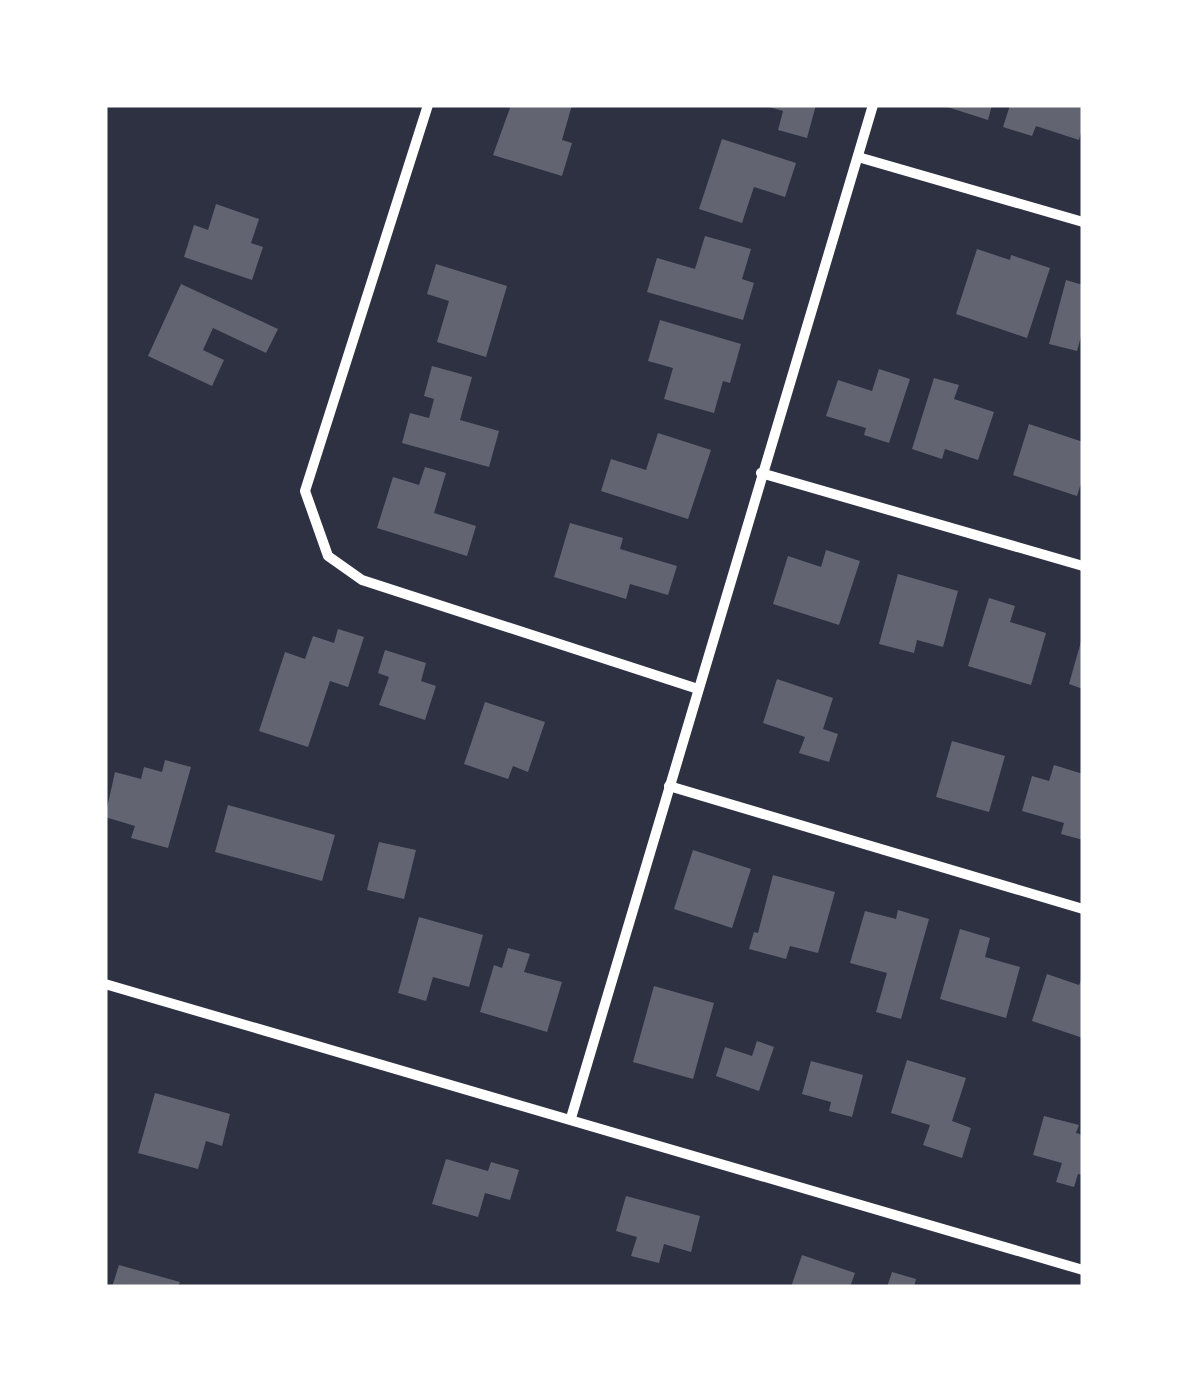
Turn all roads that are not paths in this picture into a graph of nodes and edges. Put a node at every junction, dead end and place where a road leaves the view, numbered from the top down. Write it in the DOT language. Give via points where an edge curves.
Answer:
graph roads {
  1 [pos="428,105"];
  2 [pos="873,105"];
  3 [pos="858,158"];
  4 [pos="1083,222"];
  5 [pos="762,473"];
  6 [pos="1083,566"];
  7 [pos="698,689"];
  8 [pos="669,786"];
  9 [pos="1083,910"];
  10 [pos="105,984"];
  11 [pos="571,1118"];
  12 [pos="1083,1270"];
  1 -- 7 [label="street" via="306,491 328,556 362,580"];
  2 -- 3 [label="street"];
  3 -- 4 [label="street"];
  3 -- 5 [label="street"];
  5 -- 6 [label="street"];
  5 -- 7 [label="street"];
  7 -- 8 [label="street"];
  8 -- 9 [label="street"];
  8 -- 11 [label="street"];
  10 -- 11 [label="street"];
  11 -- 12 [label="street"];
}
